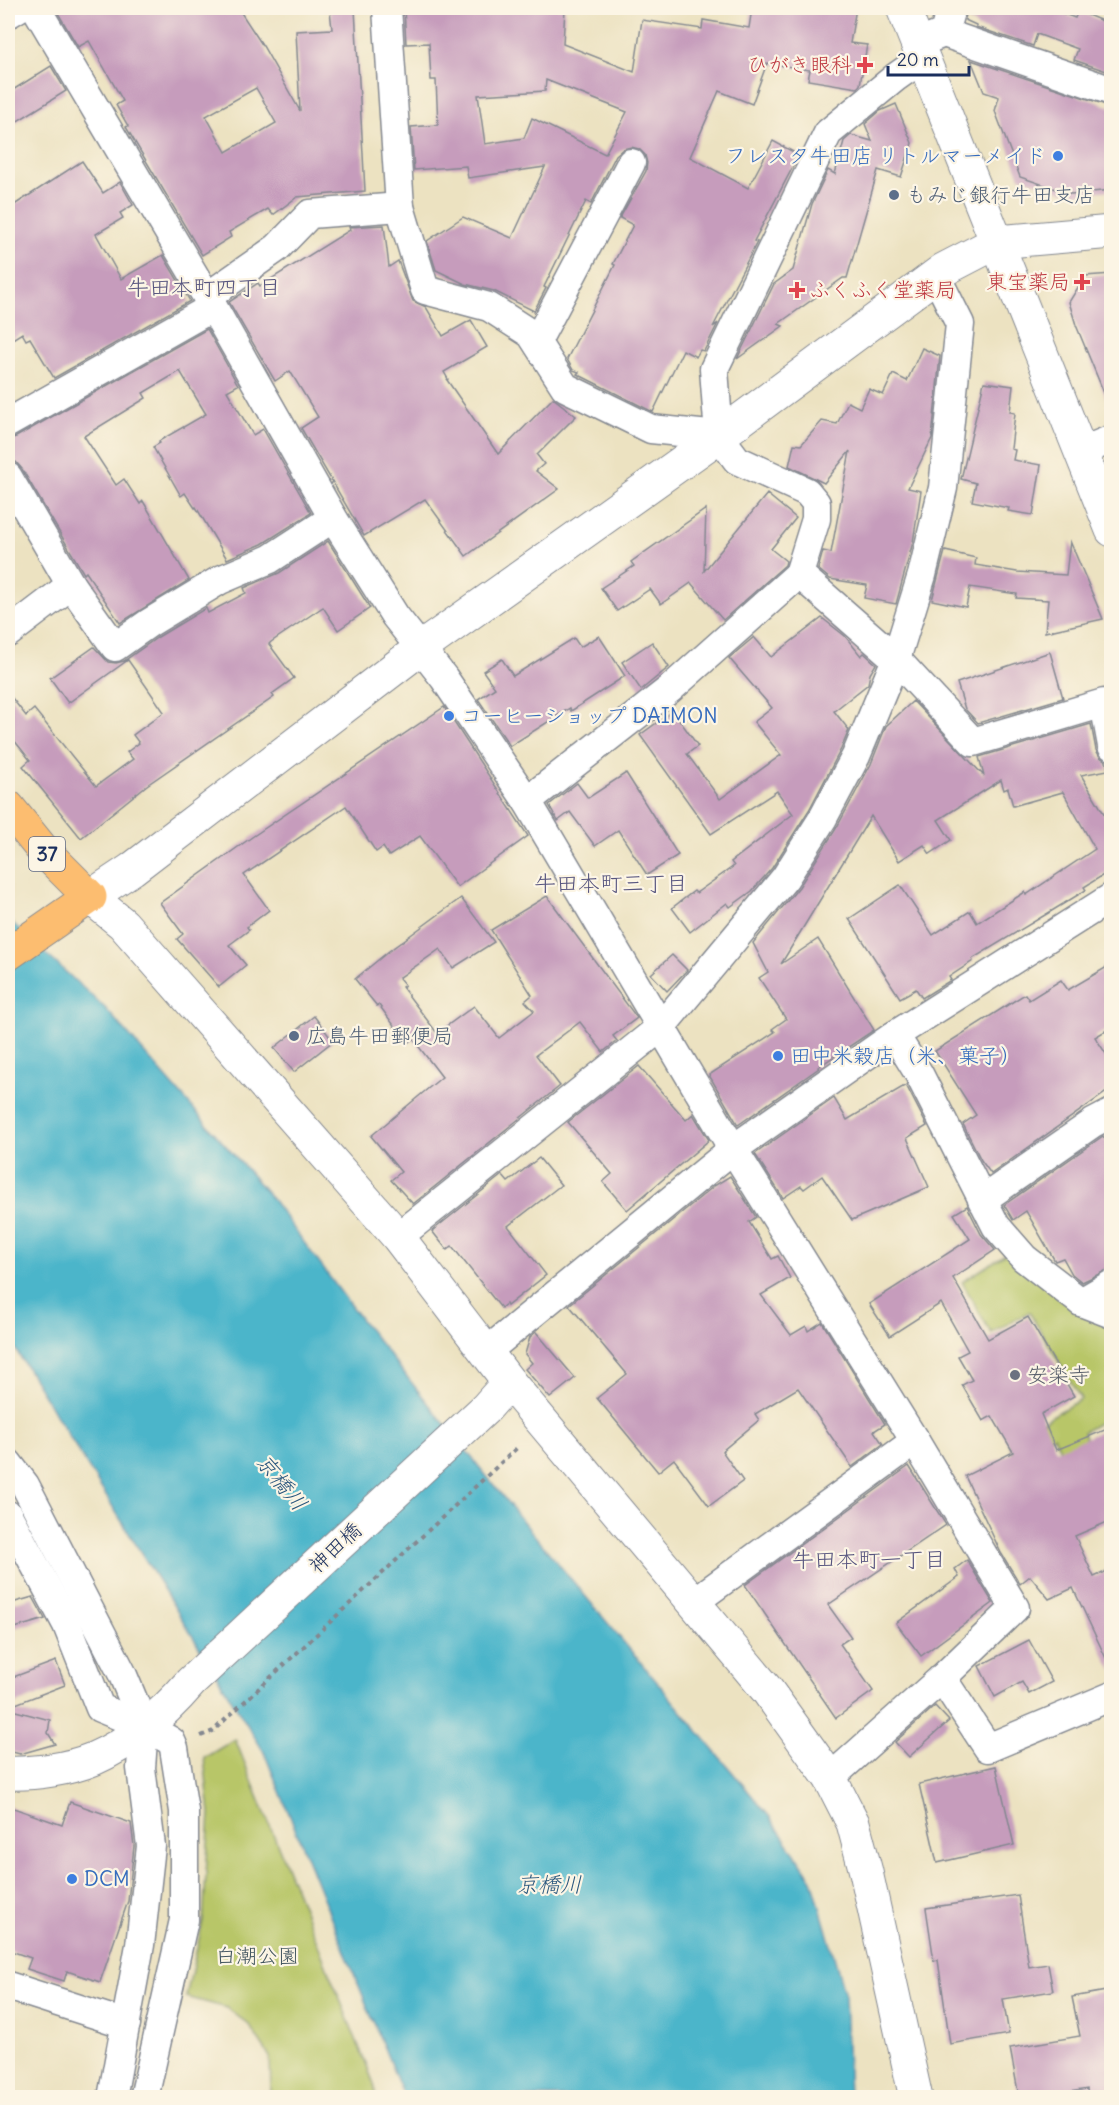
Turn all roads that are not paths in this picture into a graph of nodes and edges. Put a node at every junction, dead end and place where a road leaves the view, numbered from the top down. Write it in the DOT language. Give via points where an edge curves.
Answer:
graph roads {
  1 [pos="18,8"];
  2 [pos="36,8"];
  3 [pos="387,8"];
  4 [pos="903,8"];
  5 [pos="8,14"];
  6 [pos="934,36"];
  7 [pos="1112,91"];
  8 [pos="631,163"];
  9 [pos="400,207"];
  10 [pos="1112,232"];
  11 [pos="997,242"];
  12 [pos="936,276"];
  13 [pos="210,302"];
  14 [pos="537,341"];
  15 [pos="8,423"];
  16 [pos="719,436"];
  17 [pos="1112,439"];
  18 [pos="1080,452"];
  19 [pos="8,477"];
  20 [pos="333,518"];
  21 [pos="1112,530"];
  22 [pos="799,574"];
  23 [pos="71,585"];
  24 [pos="8,633"];
  25 [pos="421,648"];
  26 [pos="896,659"];
  27 [pos="1112,746"];
  28 [pos="527,801"];
  29 [pos="8,807"];
  30 [pos="90,897"];
  31 [pos="1112,897"];
  32 [pos="8,954"];
  33 [pos="661,1027"];
  34 [pos="895,1035"];
  35 [pos="1112,1113"];
  36 [pos="733,1149"];
  37 [pos="982,1200"];
  38 [pos="398,1237"];
  39 [pos="1112,1284"];
  40 [pos="1081,1302"];
  41 [pos="1112,1314"];
  42 [pos="486,1352"];
  43 [pos="509,1382"];
  44 [pos="915,1441"];
  45 [pos="8,1463"];
  46 [pos="8,1515"];
  47 [pos="17,1551"];
  48 [pos="694,1602"];
  49 [pos="942,1678"];
  50 [pos="1112,1696"];
  51 [pos="144,1726"];
  52 [pos="8,1773"];
  53 [pos="830,1778"];
  54 [pos="8,1986"];
  55 [pos="126,2024"];
  56 [pos="112,2097"];
  57 [pos="144,2097"];
  58 [pos="916,2097"];
  1 -- 5 [label="street"];
  2 -- 13 [label="street"];
  3 -- 9 [label="street"];
  4 -- 6 [label="street"];
  6 -- 7 [label="street"];
  6 -- 11 [label="street"];
  6 -- 16 [label="street" via="896,77 828,133 714,369"];
  8 -- 14 [label="street"];
  9 -- 13 [label="street" via="310,214 277,248"];
  9 -- 14 [label="street" via="425,290 489,308"];
  10 -- 11 [label="street"];
  11 -- 12 [label="street"];
  11 -- 18 [label="street"];
  12 -- 16 [label="street"];
  12 -- 26 [label="street" via="960,324 958,348 943,488"];
  13 -- 15 [label="street"];
  13 -- 20 [label="street"];
  14 -- 16 [label="street" via="565,387 651,429"];
  16 -- 22 [label="street" via="737,460 807,492 816,503 816,519"];
  16 -- 25 [label="street"];
  17 -- 18 [label="street"];
  18 -- 21 [label="street"];
  19 -- 23 [label="street"];
  20 -- 23 [label="street" via="270,559 220,580 115,647"];
  20 -- 25 [label="street" via="395,616"];
  22 -- 26 [label="street"];
  22 -- 28 [label="street" via="670,689"];
  23 -- 24 [label="street"];
  25 -- 28 [label="street"];
  25 -- 30 [label="street"];
  26 -- 27 [label="street" via="973,742 1104,703"];
  26 -- 33 [label="street" via="856,756 823,818 791,868"];
  28 -- 33 [label="street"];
  29 -- 30 [label="main road, 37" via="42,849"];
  30 -- 32 [label="main road"];
  30 -- 38 [label="street" via="123,924"];
  31 -- 34 [label="street"];
  33 -- 36 [label="street"];
  33 -- 38 [label="street"];
  34 -- 36 [label="street"];
  34 -- 37 [label="street" via="919,1074"];
  35 -- 37 [label="street"];
  36 -- 42 [label="street"];
  36 -- 44 [label="street"];
  37 -- 40 [label="street" via="996,1226 1024,1258"];
  38 -- 42 [label="street"];
  39 -- 40 [label="street"];
  40 -- 41 [label="street"];
  42 -- 43 [label="street"];
  43 -- 48 [label="street"];
  43 -- 51 [label="street, 神田橋" via="480,1414"];
  44 -- 48 [label="street"];
  44 -- 49 [label="street" via="1015,1608"];
  45 -- 51 [label="street" via="25,1485 122,1673"];
  46 -- 47 [label="street"];
  47 -- 51 [label="street" via="67,1626 100,1708"];
  48 -- 53 [label="street" via="767,1690"];
  49 -- 50 [label="street" via="988,1748"];
  49 -- 53 [label="street"];
  51 -- 52 [label="street, 神田橋" via="93,1759 49,1771"];
  51 -- 55 [label="street" via="141,1768 151,1846"];
  51 -- 57 [label="street" via="171,1741 184,1811 184,1920"];
  53 -- 58 [label="street" via="853,1823"];
  54 -- 55 [label="street"];
  55 -- 56 [label="street"];
}
